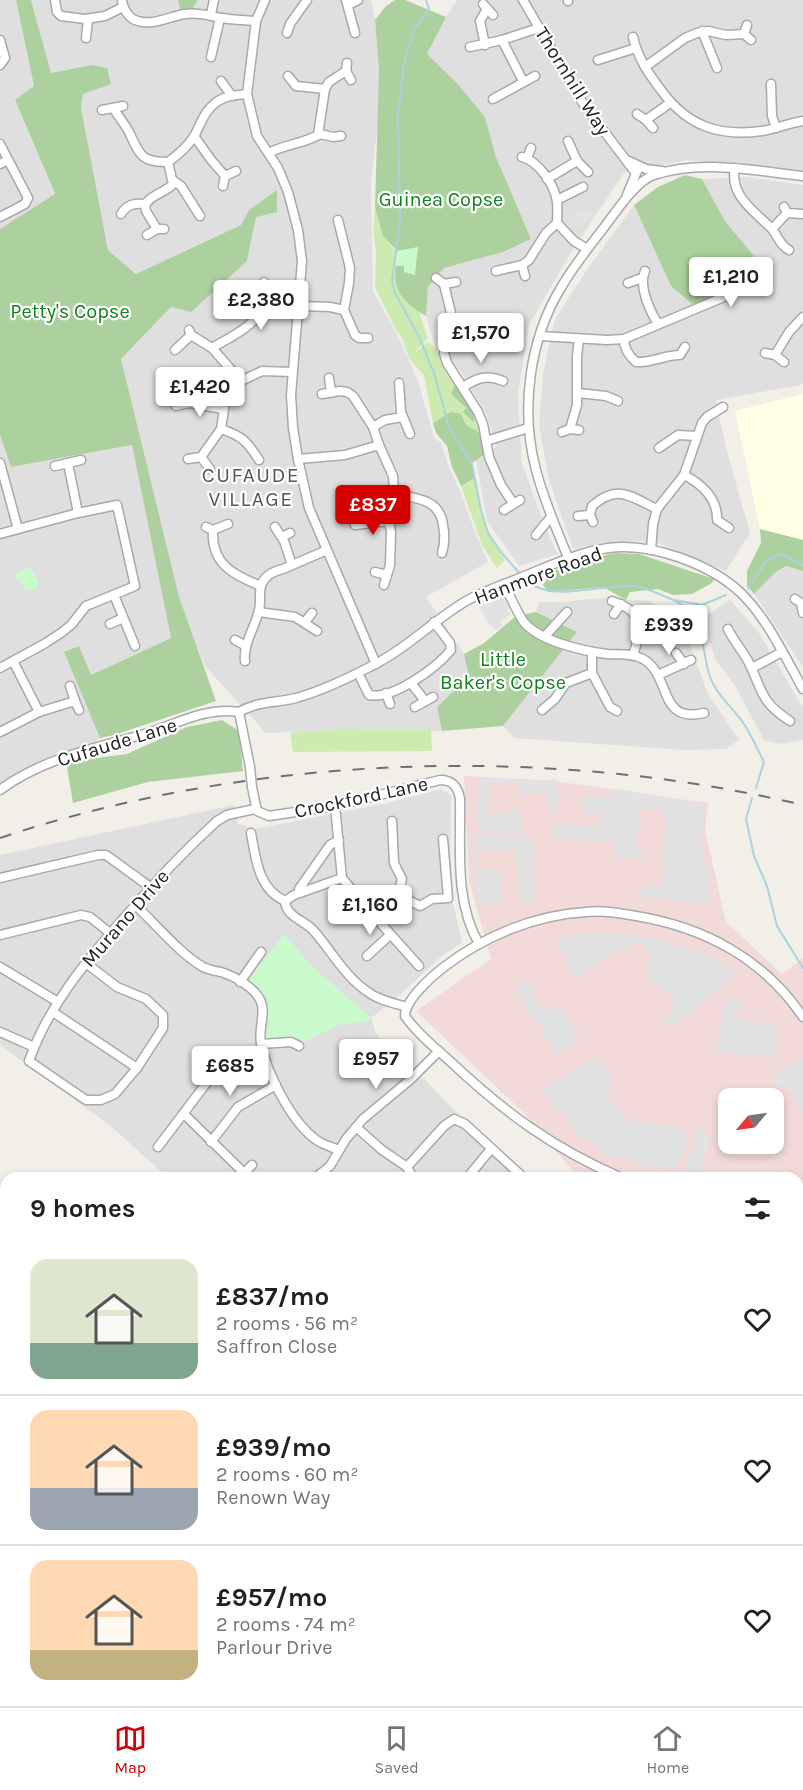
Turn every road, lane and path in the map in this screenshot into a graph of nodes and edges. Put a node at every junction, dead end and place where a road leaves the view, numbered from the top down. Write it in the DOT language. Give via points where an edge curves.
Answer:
graph roads {
  1 [pos="55,0"];
  2 [pos="214,0"];
  3 [pos="265,0"];
  4 [pos="307,0"];
  5 [pos="358,0"];
  6 [pos="523,0"];
  7 [pos="122,3"];
  8 [pos="347,3"];
  9 [pos="487,9"];
  10 [pos="216,16"];
  11 [pos="88,19"];
  12 [pos="256,21"];
  13 [pos="539,28"];
  14 [pos="702,31"];
  15 [pos="287,33"];
  16 [pos="355,33"];
  17 [pos="747,33"];
  18 [pos="633,37"];
  19 [pos="86,38"];
  20 [pos="0,40"];
  21 [pos="502,40"];
  22 [pos="485,45"];
  23 [pos="470,47"];
  24 [pos="202,48"];
  25 [pos="636,48"];
  26 [pos="597,58"];
  27 [pos="712,64"];
  28 [pos="0,65"];
  29 [pos="645,67"];
  30 [pos="288,76"];
  31 [pos="535,76"];
  32 [pos="351,80"];
  33 [pos="221,81"];
  34 [pos="524,81"];
  35 [pos="771,84"];
  36 [pos="325,89"];
  37 [pos="247,94"];
  38 [pos="232,96"];
  39 [pos="493,99"];
  40 [pos="670,103"];
  41 [pos="102,111"];
  42 [pos="637,114"];
  43 [pos="646,120"];
  44 [pos="803,122"];
  45 [pos="653,128"];
  46 [pos="776,128"];
  47 [pos="712,129"];
  48 [pos="318,135"];
  49 [pos="194,136"];
  50 [pos="336,138"];
  51 [pos="705,139"];
  52 [pos="568,141"];
  53 [pos="0,144"];
  54 [pos="531,148"];
  55 [pos="269,153"];
  56 [pos="577,161"];
  57 [pos="4,162"];
  58 [pos="168,162"];
  59 [pos="735,168"];
  60 [pos="237,171"];
  61 [pos="588,172"];
  62 [pos="641,174"];
  63 [pos="225,176"];
  64 [pos="803,176"];
  65 [pos="547,179"];
  66 [pos="174,181"];
  67 [pos="223,186"];
  68 [pos="583,188"];
  69 [pos="557,200"];
  70 [pos="145,204"];
  71 [pos="122,214"];
  72 [pos="803,214"];
  73 [pos="200,216"];
  74 [pos="0,218"];
  75 [pos="338,220"];
  76 [pos="557,222"];
  77 [pos="772,229"];
  78 [pos="147,236"];
  79 [pos="587,249"];
  80 [pos="782,250"];
  81 [pos="522,265"];
  82 [pos="496,271"];
  83 [pos="525,276"];
  84 [pos="436,278"];
  85 [pos="456,282"];
  86 [pos="628,283"];
  87 [pos="444,284"];
  88 [pos="744,286"];
  89 [pos="276,289"];
  90 [pos="299,306"];
  91 [pos="344,310"];
  92 [pos="803,317"];
  93 [pos="658,324"];
  94 [pos="510,328"];
  95 [pos="450,330"];
  96 [pos="540,336"];
  97 [pos="368,338"];
  98 [pos="579,339"];
  99 [pos="624,339"];
  100 [pos="685,347"];
  101 [pos="212,348"];
  102 [pos="175,350"];
  103 [pos="784,362"];
  104 [pos="292,372"];
  105 [pos="329,378"];
  106 [pos="241,381"];
  107 [pos="503,381"];
  108 [pos="397,386"];
  109 [pos="463,387"];
  110 [pos="185,388"];
  111 [pos="578,393"];
  112 [pos="618,401"];
  113 [pos="189,403"];
  114 [pos="176,406"];
  115 [pos="723,407"];
  116 [pos="223,409"];
  117 [pos="403,417"];
  118 [pos="373,427"];
  119 [pos="528,428"];
  120 [pos="221,429"];
  121 [pos="570,430"];
  122 [pos="410,434"];
  123 [pos="697,436"];
  124 [pos="486,441"];
  125 [pos="379,445"];
  126 [pos="658,449"];
  127 [pos="201,457"];
  128 [pos="188,459"];
  129 [pos="298,459"];
  130 [pos="81,460"];
  131 [pos="259,460"];
  132 [pos="68,464"];
  133 [pos="55,466"];
  134 [pos="1,469"];
  135 [pos="210,469"];
  136 [pos="684,475"];
  137 [pos="394,494"];
  138 [pos="657,509"];
  139 [pos="504,510"];
  140 [pos="78,513"];
  141 [pos="578,516"];
  142 [pos="551,517"];
  143 [pos="389,521"];
  144 [pos="228,524"];
  145 [pos="719,524"];
  146 [pos="355,525"];
  147 [pos="275,527"];
  148 [pos="729,528"];
  149 [pos="18,529"];
  150 [pos="710,530"];
  151 [pos="0,534"];
  152 [pos="536,535"];
  153 [pos="456,542"];
  154 [pos="445,543"];
  155 [pos="327,550"];
  156 [pos="651,550"];
  157 [pos="442,553"];
  158 [pos="569,560"];
  159 [pos="292,565"];
  160 [pos="375,572"];
  161 [pos="387,575"];
  162 [pos="504,584"];
  163 [pos="384,585"];
  164 [pos="261,586"];
  165 [pos="114,595"];
  166 [pos="800,601"];
  167 [pos="259,612"];
  168 [pos="567,612"];
  169 [pos="312,613"];
  170 [pos="614,614"];
  171 [pos="803,614"];
  172 [pos="123,618"];
  173 [pos="305,621"];
  174 [pos="434,622"];
  175 [pos="110,624"];
  176 [pos="317,632"];
  177 [pos="545,636"];
  178 [pos="235,640"];
  179 [pos="722,640"];
  180 [pos="135,646"];
  181 [pos="246,646"];
  182 [pos="592,652"];
  183 [pos="782,652"];
  184 [pos="676,653"];
  185 [pos="633,655"];
  186 [pos="13,661"];
  187 [pos="244,661"];
  188 [pos="376,664"];
  189 [pos="0,668"];
  190 [pos="752,668"];
  191 [pos="592,672"];
  192 [pos="658,675"];
  193 [pos="361,679"];
  194 [pos="411,683"];
  195 [pos="70,686"];
  196 [pos="803,689"];
  197 [pos="386,693"];
  198 [pos="75,700"];
  199 [pos="390,704"];
  200 [pos="608,704"];
  201 [pos="415,707"];
  202 [pos="599,709"];
  203 [pos="79,710"];
  204 [pos="617,711"];
  205 [pos="39,712"];
  206 [pos="239,712"];
  207 [pos="678,712"];
  208 [pos="704,713"];
  209 [pos="556,714"];
  210 [pos="671,721"];
  211 [pos="790,722"];
  212 [pos="0,732"];
  213 [pos="0,790"];
  214 [pos="335,806"];
  215 [pos="255,808"];
  216 [pos="392,821"];
  217 [pos="250,833"];
  218 [pos="443,839"];
  219 [pos="339,840"];
  220 [pos="0,878"];
  221 [pos="342,878"];
  222 [pos="150,887"];
  223 [pos="300,893"];
  224 [pos="398,895"];
  225 [pos="285,901"];
  226 [pos="135,905"];
  227 [pos="375,917"];
  228 [pos="110,933"];
  229 [pos="0,935"];
  230 [pos="390,935"];
  231 [pos="479,944"];
  232 [pos="261,952"];
  233 [pos="367,956"];
  234 [pos="86,963"];
  235 [pos="419,966"];
  236 [pos="0,967"];
  237 [pos="240,982"];
  238 [pos="58,1002"];
  239 [pos="402,1005"];
  240 [pos="53,1012"];
  241 [pos="803,1017"];
  242 [pos="0,1032"];
  243 [pos="261,1044"];
  244 [pos="299,1046"];
  245 [pos="34,1047"];
  246 [pos="439,1051"];
  247 [pos="137,1068"];
  248 [pos="214,1073"];
  249 [pos="276,1085"];
  250 [pos="184,1114"];
  251 [pos="356,1126"];
  252 [pos="211,1142"];
  253 [pos="158,1147"];
  254 [pos="491,1149"];
  255 [pos="339,1150"];
  256 [pos="252,1165"];
  257 [pos="406,1167"];
  258 [pos="239,1172"];
  259 [pos="245,1172"];
  260 [pos="323,1172"];
  261 [pos="409,1172"];
  262 [pos="472,1172"];
  263 [pos="517,1172"];
  264 [pos="610,1172"];
  1 -- 11 [label="street" via="61,16"];
  2 -- 10 [label="street"];
  3 -- 12 [label="street"];
  4 -- 15 [label="street"];
  5 -- 8 [label="street"];
  6 -- 13 [label="street, Thornhill Way"];
  7 -- 10 [label="street" via="138,21 184,14"];
  7 -- 11 [label="street" via="105,16"];
  8 -- 16 [label="street"];
  9 -- 22 [label="street" via="480,21"];
  10 -- 12 [label="street"];
  10 -- 24 [label="street" via="212,53"];
  11 -- 19 [label="street"];
  12 -- 37 [label="street"];
  13 -- 21 [label="street"];
  13 -- 62 [label="street, Thornhill Way" via="584,105"];
  14 -- 17 [label="street"];
  14 -- 27 [label="street"];
  14 -- 29 [label="street" via="685,38"];
  18 -- 25 [label="street"];
  20 -- 28 [label="street" via="5,58"];
  21 -- 22 [label="street"];
  21 -- 34 [label="street"];
  22 -- 23 [label="street"];
  25 -- 26 [label="street"];
  25 -- 29 [label="street"];
  29 -- 40 [label="street"];
  30 -- 36 [label="street" via="294,90 303,85"];
  31 -- 34 [label="street"];
  32 -- 36 [label="street" via="346,67"];
  33 -- 38 [label="street"];
  34 -- 39 [label="street"];
  35 -- 46 [label="street"];
  36 -- 48 [label="street"];
  37 -- 38 [label="street"];
  37 -- 55 [label="street" via="257,136"];
  38 -- 49 [label="street" via="212,105"];
  40 -- 43 [label="street"];
  40 -- 47 [label="street" via="686,117"];
  41 -- 58 [label="street" via="119,108 137,152 151,161"];
  42 -- 43 [label="street"];
  43 -- 45 [label="street"];
  44 -- 46 [label="street"];
  46 -- 47 [label="street" via="734,132"];
  47 -- 51 [label="street"];
  48 -- 50 [label="street"];
  48 -- 55 [label="street"];
  49 -- 58 [label="street"];
  49 -- 63 [label="street"];
  52 -- 56 [label="street"];
  53 -- 57 [label="street"];
  54 -- 65 [label="street" via="524,157"];
  55 -- 90 [label="street" via="288,192 298,230 302,261"];
  56 -- 61 [label="street"];
  56 -- 65 [label="street"];
  57 -- 74 [label="street" via="28,200"];
  58 -- 66 [label="street"];
  59 -- 62 [label="street, Thornhill Way"];
  59 -- 64 [label="street, Thornhill Way"];
  59 -- 77 [label="street" via="734,184 740,196"];
  60 -- 63 [label="street"];
  62 -- 79 [label="street"];
  63 -- 67 [label="street"];
  65 -- 69 [label="street"];
  66 -- 70 [label="street"];
  66 -- 73 [label="street"];
  68 -- 69 [label="street"];
  69 -- 76 [label="street"];
  70 -- 71 [label="street" via="133,204"];
  70 -- 78 [label="street" via="161,229"];
  72 -- 77 [label="street" via="786,210"];
  75 -- 91 [label="street" via="345,234 350,268"];
  76 -- 79 [label="street"];
  76 -- 81 [label="street"];
  77 -- 80 [label="street"];
  79 -- 96 [label="street" via="562,286"];
  81 -- 82 [label="street"];
  81 -- 83 [label="street"];
  84 -- 87 [label="street"];
  85 -- 87 [label="street"];
  86 -- 93 [label="street" via="644,275 648,303"];
  87 -- 95 [label="street" via="451,313"];
  88 -- 93 [label="street"];
  89 -- 101 [label="street" via="263,286 262,305 252,322"];
  90 -- 91 [label="street"];
  90 -- 104 [label="street"];
  91 -- 97 [label="street" via="355,335"];
  92 -- 103 [label="street" via="770,354"];
  93 -- 99 [label="street"];
  94 -- 95 [label="street" via="509,322"];
  95 -- 109 [label="street" via="444,353"];
  96 -- 98 [label="street"];
  96 -- 119 [label="street" via="529,394"];
  98 -- 99 [label="street"];
  98 -- 111 [label="street"];
  99 -- 100 [label="street" via="624,346 636,362 651,362 670,355 679,358"];
  101 -- 102 [label="street" via="190,333"];
  101 -- 106 [label="street"];
  104 -- 106 [label="street" via="266,370"];
  104 -- 129 [label="street"];
  105 -- 118 [label="street" via="327,393 347,392"];
  106 -- 116 [label="street"];
  107 -- 109 [label="street" via="479,377"];
  108 -- 117 [label="street"];
  109 -- 124 [label="street" via="478,412"];
  110 -- 113 [label="street"];
  111 -- 112 [label="street" via="608,392"];
  111 -- 121 [label="street"];
  113 -- 114 [label="street"];
  113 -- 116 [label="street"];
  115 -- 123 [label="street" via="707,417"];
  116 -- 120 [label="street"];
  117 -- 118 [label="street"];
  117 -- 122 [label="street"];
  118 -- 125 [label="street"];
  119 -- 124 [label="street"];
  119 -- 142 [label="street"];
  120 -- 127 [label="street"];
  120 -- 131 [label="street" via="256,447"];
  123 -- 126 [label="street" via="678,435"];
  123 -- 136 [label="street"];
  124 -- 139 [label="street" via="501,485 517,502"];
  125 -- 129 [label="street" via="345,456"];
  125 -- 137 [label="street" via="393,476"];
  127 -- 128 [label="street"];
  127 -- 135 [label="street"];
  129 -- 155 [label="street" via="309,508"];
  130 -- 132 [label="street"];
  132 -- 133 [label="street"];
  132 -- 140 [label="street"];
  134 -- 149 [label="street"];
  136 -- 138 [label="street"];
  136 -- 145 [label="street" via="701,485 714,502"];
  137 -- 143 [label="street"];
  137 -- 154 [label="street" via="434,504 442,519"];
  138 -- 141 [label="street" via="614,493 592,506 592,519"];
  138 -- 156 [label="street"];
  140 -- 149 [label="street"];
  140 -- 165 [label="street" via="117,505 135,586"];
  142 -- 152 [label="street"];
  142 -- 158 [label="street"];
  143 -- 146 [label="street"];
  143 -- 161 [label="street" via="391,552"];
  144 -- 164 [label="street" via="209,528 223,565 229,572"];
  145 -- 148 [label="street"];
  145 -- 150 [label="street"];
  147 -- 159 [label="street" via="286,535"];
  149 -- 151 [label="street"];
  153 -- 154 [label="street"];
  154 -- 157 [label="street"];
  155 -- 159 [label="street"];
  155 -- 188 [label="street"];
  156 -- 158 [label="street, Hanmore Road" via="607,548"];
  156 -- 183 [label="street, Hanmore Road" via="698,566 734,586 756,611"];
  158 -- 162 [label="street, Hanmore Road"];
  159 -- 164 [label="street" via="275,570"];
  160 -- 161 [label="street"];
  161 -- 163 [label="street"];
  162 -- 174 [label="street, Hanmore Road" via="470,599"];
  162 -- 177 [label="street" via="524,623"];
  164 -- 167 [label="street"];
  165 -- 172 [label="street"];
  165 -- 186 [label="street" via="86,606 61,633"];
  166 -- 171 [label="street"];
  167 -- 173 [label="street"];
  167 -- 181 [label="street"];
  168 -- 177 [label="street"];
  169 -- 173 [label="street"];
  170 -- 185 [label="street" via="617,603 636,615 638,640"];
  172 -- 175 [label="street"];
  172 -- 180 [label="street"];
  173 -- 176 [label="street"];
  174 -- 188 [label="street, Hanmore Road"];
  174 -- 194 [label="street" via="451,650"];
  177 -- 182 [label="street"];
  178 -- 181 [label="street"];
  179 -- 190 [label="street" via="730,632"];
  181 -- 187 [label="street"];
  182 -- 185 [label="street"];
  182 -- 191 [label="street"];
  183 -- 190 [label="street"];
  183 -- 196 [label="street, Hanmore Road"];
  184 -- 192 [label="street" via="688,662"];
  185 -- 192 [label="street" via="652,666"];
  186 -- 189 [label="street"];
  186 -- 205 [label="street"];
  188 -- 206 [label="street, Hanmore Road" via="320,690"];
  190 -- 211 [label="street" via="774,716"];
  191 -- 200 [label="street"];
  191 -- 209 [label="street" via="566,683 545,708"];
  192 -- 207 [label="street" via="663,691"];
  193 -- 197 [label="street" via="369,695"];
  194 -- 197 [label="street"];
  194 -- 201 [label="street" via="429,699"];
  195 -- 198 [label="street"];
  197 -- 199 [label="street"];
  198 -- 203 [label="street"];
  198 -- 205 [label="street"];
  200 -- 202 [label="street"];
  200 -- 204 [label="street"];
  205 -- 212 [label="street"];
  206 -- 213 [label="street, Cufaude Lane" via="208,714 101,746 28,771"];
  206 -- 215 [label="street, bridge"];
  207 -- 208 [label="street" via="692,716"];
  207 -- 210 [label="street"];
  214 -- 215 [label="street, Crockford Lane" via="269,816"];
  214 -- 219 [label="street"];
  214 -- 231 [label="street, Crockford Lane" via="440,780 456,786 460,799 462,894"];
  215 -- 222 [label="street, Murano Drive" via="217,821"];
  216 -- 224 [label="street" via="394,863 402,879"];
  217 -- 225 [label="street" via="259,873 271,891"];
  218 -- 224 [label="street" via="448,898 432,899 420,906"];
  219 -- 221 [label="street"];
  219 -- 223 [label="street" via="330,844"];
  220 -- 222 [label="street" via="106,855"];
  221 -- 223 [label="street"];
  221 -- 227 [label="street"];
  222 -- 226 [label="street, Murano Drive"];
  223 -- 225 [label="street"];
  224 -- 227 [label="street"];
  225 -- 239 [label="street" via="288,910 310,927 357,983 370,994"];
  226 -- 228 [label="street, Murano Drive"];
  226 -- 237 [label="street" via="194,961"];
  227 -- 230 [label="street"];
  228 -- 229 [label="street" via="90,917 81,915"];
  228 -- 234 [label="street, Murano Drive"];
  230 -- 233 [label="street"];
  230 -- 235 [label="street"];
  231 -- 239 [label="street" via="438,972"];
  231 -- 241 [label="street" via="513,928 567,914 600,911 673,923 703,933 746,959 785,993"];
  232 -- 237 [label="street"];
  234 -- 238 [label="street, Murano Drive"];
  234 -- 247 [label="street" via="117,987 146,999 163,1015 163,1028"];
  236 -- 238 [label="street"];
  237 -- 243 [label="street" via="260,1000"];
  238 -- 240 [label="street, Murano Drive"];
  239 -- 246 [label="street" via="406,1018"];
  240 -- 245 [label="street, Murano Drive"];
  240 -- 247 [label="street"];
  242 -- 245 [label="street"];
  243 -- 244 [label="street" via="291,1042"];
  243 -- 249 [label="street"];
  245 -- 247 [label="street, Murano Drive" via="29,1061 86,1100 102,1100 115,1094"];
  246 -- 251 [label="street"];
  246 -- 264 [label="street" via="530,1129"];
  248 -- 250 [label="street"];
  249 -- 252 [label="street" via="238,1107"];
  249 -- 255 [label="street" via="307,1131"];
  250 -- 252 [label="street"];
  250 -- 253 [label="street"];
  251 -- 255 [label="street"];
  251 -- 257 [label="street"];
  252 -- 258 [label="street"];
  254 -- 257 [label="street" via="465,1124 454,1119"];
  254 -- 262 [label="street"];
  254 -- 263 [label="street"];
  255 -- 260 [label="street"];
  256 -- 259 [label="street"];
  257 -- 261 [label="street"];
}
